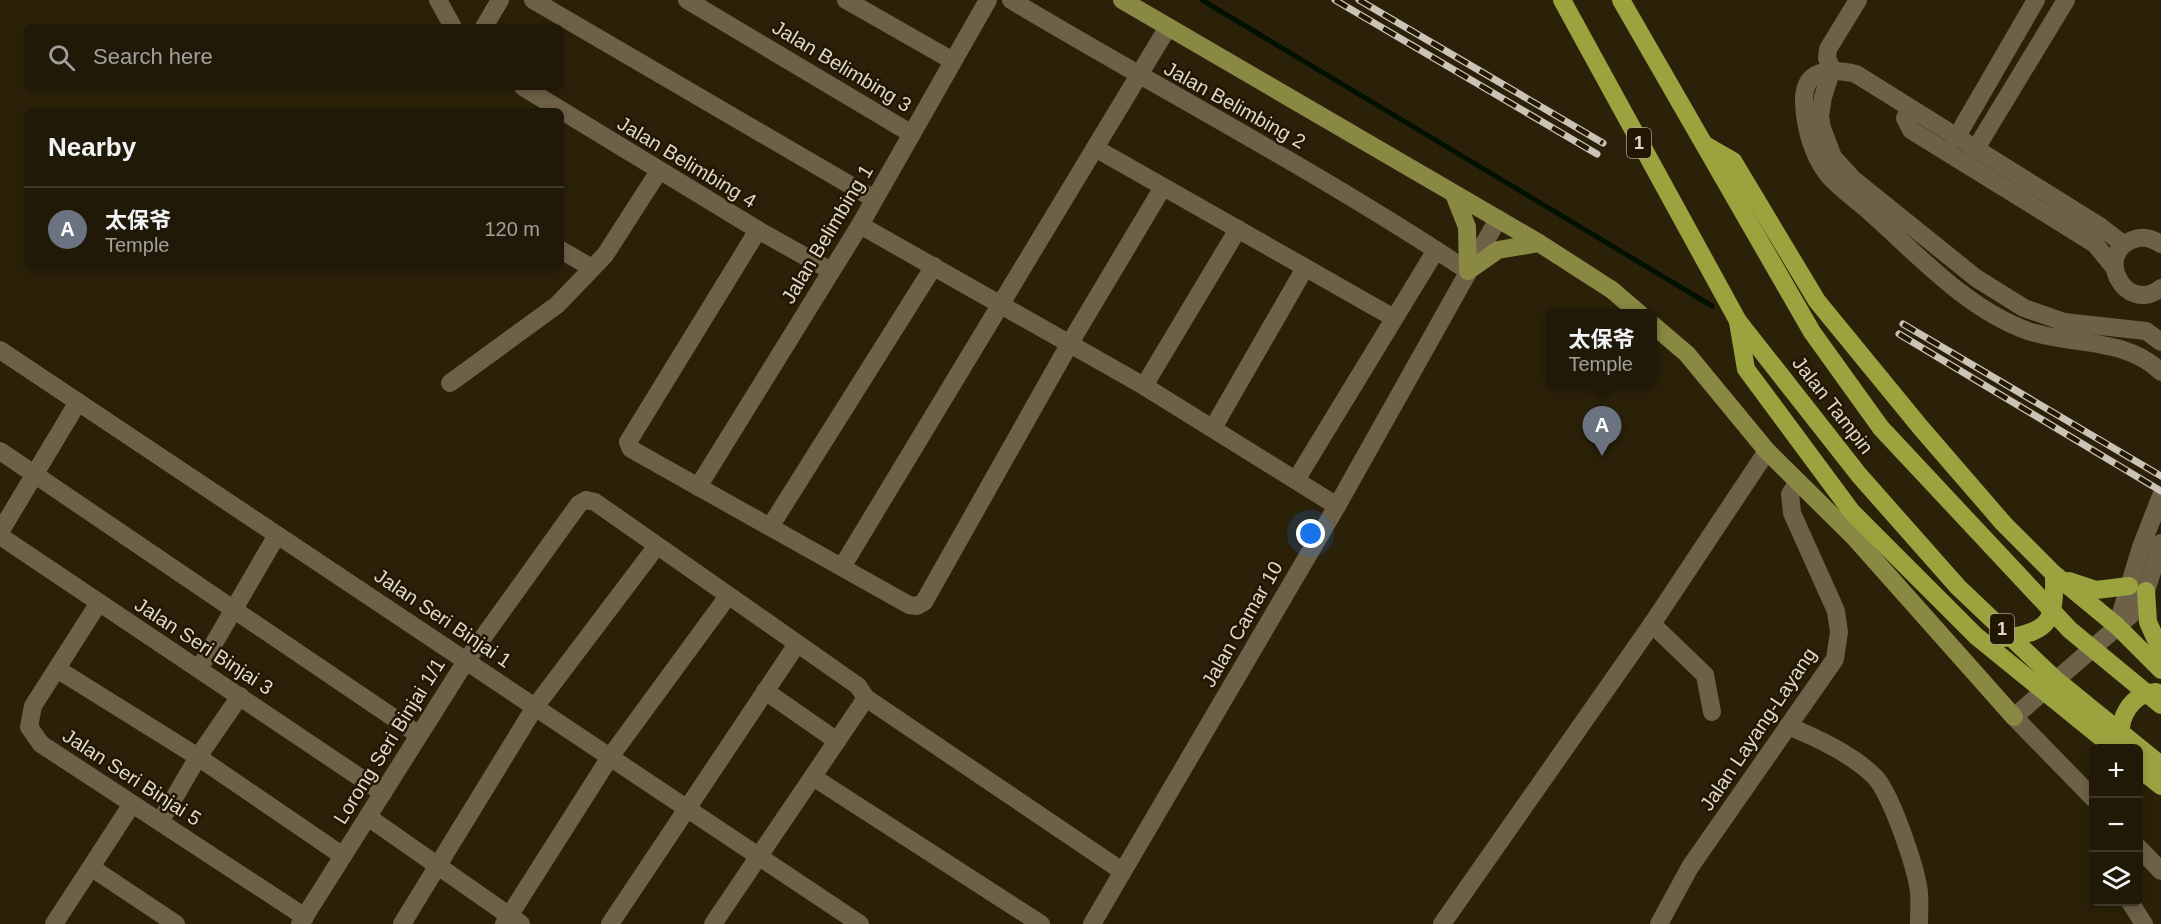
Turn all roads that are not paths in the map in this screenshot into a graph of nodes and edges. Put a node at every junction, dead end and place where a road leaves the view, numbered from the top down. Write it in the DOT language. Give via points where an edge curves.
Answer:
graph roads {
  1 [pos="438,0"];
  2 [pos="500,0"];
  3 [pos="533,0"];
  4 [pos="687,0"];
  5 [pos="846,0"];
  6 [pos="988,0"];
  7 [pos="1011,0"];
  8 [pos="1122,0"];
  9 [pos="1562,0"];
  10 [pos="1621,0"];
  11 [pos="1858,0"];
  12 [pos="2036,0"];
  13 [pos="2066,0"];
  14 [pos="451,24"];
  15 [pos="486,24"];
  16 [pos="1168,27"];
  17 [pos="953,61"];
  18 [pos="1832,69"];
  19 [pos="1138,77"];
  20 [pos="528,90"];
  21 [pos="557,108"];
  22 [pos="1910,108"];
  23 [pos="564,112"];
  24 [pos="912,134"];
  25 [pos="1956,138"];
  26 [pos="1705,145"];
  27 [pos="1095,148"];
  28 [pos="1975,150"];
  29 [pos="659,171"];
  30 [pos="1163,187"];
  31 [pos="1454,194"];
  32 [pos="874,199"];
  33 [pos="1498,219"];
  34 [pos="860,225"];
  35 [pos="1238,229"];
  36 [pos="758,230"];
  37 [pos="2159,239"];
  38 [pos="1539,243"];
  39 [pos="2123,244"];
  40 [pos="1436,250"];
  41 [pos="564,252"];
  42 [pos="934,266"];
  43 [pos="2113,266"];
  44 [pos="592,268"];
  45 [pos="1305,268"];
  46 [pos="831,272"];
  47 [pos="1468,272"];
  48 [pos="2161,288"];
  49 [pos="1001,303"];
  50 [pos="1634,309"];
  51 [pos="1394,318"];
  52 [pos="1738,321"];
  53 [pos="1657,328"];
  54 [pos="2161,342"];
  55 [pos="1070,344"];
  56 [pos="0,350"];
  57 [pos="2161,372"];
  58 [pos="450,383"];
  59 [pos="1144,386"];
  60 [pos="78,402"];
  61 [pos="1213,428"];
  62 [pos="0,451"];
  63 [pos="1767,451"];
  64 [pos="35,473"];
  65 [pos="1296,480"];
  66 [pos="1797,483"];
  67 [pos="698,487"];
  68 [pos="2161,496"];
  69 [pos="1338,506"];
  70 [pos="770,527"];
  71 [pos="0,534"];
  72 [pos="277,535"];
  73 [pos="656,547"];
  74 [pos="2154,547"];
  75 [pos="842,567"];
  76 [pos="2054,574"];
  77 [pos="2138,588"];
  78 [pos="728,596"];
  79 [pos="98,604"];
  80 [pos="235,608"];
  81 [pos="1652,624"];
  82 [pos="2117,626"];
  83 [pos="1976,636"];
  84 [pos="797,644"];
  85 [pos="2161,651"];
  86 [pos="466,661"];
  87 [pos="57,669"];
  88 [pos="199,669"];
  89 [pos="2161,670"];
  90 [pos="765,691"];
  91 [pos="2044,691"];
  92 [pos="2161,691"];
  93 [pos="240,696"];
  94 [pos="866,698"];
  95 [pos="2161,705"];
  96 [pos="535,707"];
  97 [pos="1712,712"];
  98 [pos="2014,717"];
  99 [pos="1788,726"];
  100 [pos="419,735"];
  101 [pos="837,741"];
  102 [pos="2109,744"];
  103 [pos="2122,744"];
  104 [pos="198,757"];
  105 [pos="610,757"];
  106 [pos="2161,765"];
  107 [pos="2143,771"];
  108 [pos="813,777"];
  109 [pos="2161,786"];
  110 [pos="383,793"];
  111 [pos="2093,798"];
  112 [pos="132,804"];
  113 [pos="686,807"];
  114 [pos="368,817"];
  115 [pos="160,822"];
  116 [pos="343,856"];
  117 [pos="759,856"];
  118 [pos="437,866"];
  119 [pos="92,868"];
  120 [pos="1122,871"];
  121 [pos="2133,906"];
  122 [pos="302,920"];
  123 [pos="511,921"];
  124 [pos="54,924"];
  125 [pos="176,924"];
  126 [pos="402,924"];
  127 [pos="610,924"];
  128 [pos="713,924"];
  129 [pos="860,924"];
  130 [pos="1041,924"];
  131 [pos="1092,924"];
  132 [pos="1442,924"];
  133 [pos="1659,924"];
  134 [pos="1919,924"];
  135 [pos="2144,924"];
  1 -- 14 [label="street"];
  2 -- 15 [label="street"];
  3 -- 32 [label="street"];
  4 -- 24 [label="street, Jalan Belimbing 3"];
  5 -- 17 [label="street"];
  6 -- 17 [label="street, Jalan Belimbing 1"];
  7 -- 19 [label="street, Jalan Belimbing 2"];
  8 -- 16 [label="main road"];
  9 -- 52 [label="highway, Jalan Tampin / 1"];
  10 -- 26 [label="highway, Jalan Tampin"];
  11 -- 18 [label="street" via="1831,41 1827,58"];
  12 -- 25 [label="street"];
  13 -- 28 [label="street"];
  16 -- 19 [label="street"];
  16 -- 31 [label="main road"];
  17 -- 24 [label="street, Jalan Belimbing 1"];
  18 -- 22 [label="street" via="1856,74"];
  18 -- 54 [label="street" via="1822,106 1822,128 1833,157 1853,179 1976,278 2024,308 2064,322 2146,331"];
  18 -- 57 [label="street" via="1816,73 1804,99 1814,150 1828,175 1933,270 1992,313 2027,331 2134,353"];
  19 -- 27 [label="street"];
  19 -- 40 [label="street, Jalan Belimbing 2" via="1338,188"];
  20 -- 21 [label="street, Jalan Belimbing 4"];
  22 -- 25 [label="street"];
  22 -- 43 [label="street" via="1905,118 1911,130 2095,244"];
  23 -- 29 [label="street, Jalan Belimbing 4"];
  24 -- 32 [label="street, Jalan Belimbing 1"];
  25 -- 28 [label="street"];
  26 -- 76 [label="highway" via="1732,161 1833,324 2004,524"];
  26 -- 95 [label="highway, Jalan Tampin" via="1812,332 1881,428 2070,630"];
  27 -- 30 [label="street"];
  27 -- 49 [label="street"];
  28 -- 39 [label="street" via="2102,227"];
  29 -- 36 [label="street, Jalan Belimbing 4"];
  29 -- 44 [label="street" via="605,255"];
  30 -- 35 [label="street"];
  30 -- 55 [label="street"];
  31 -- 33 [label="main road"];
  31 -- 47 [label="main road" via="1467,227"];
  32 -- 34 [label="street, Jalan Belimbing 1"];
  33 -- 38 [label="main road"];
  33 -- 47 [label="street, Jalan Camar 10"];
  34 -- 42 [label="street"];
  34 -- 46 [label="street, Jalan Belimbing 1"];
  35 -- 45 [label="street"];
  35 -- 59 [label="street"];
  36 -- 46 [label="street, Jalan Belimbing 4"];
  36 -- 67 [label="street" via="628,442 631,449"];
  37 -- 39 [label="street" via="2139,237"];
  38 -- 47 [label="main road" via="1498,250"];
  38 -- 50 [label="main road"];
  39 -- 43 [label="street"];
  40 -- 47 [label="street, Jalan Belimbing 2"];
  40 -- 51 [label="street"];
  41 -- 44 [label="street"];
  42 -- 49 [label="street"];
  42 -- 70 [label="street"];
  43 -- 48 [label="street" via="2115,276 2127,291 2146,295"];
  44 -- 58 [label="street" via="557,305"];
  45 -- 51 [label="street"];
  45 -- 61 [label="street"];
  46 -- 67 [label="street, Jalan Belimbing 1"];
  47 -- 69 [label="street, Jalan Camar 10"];
  49 -- 55 [label="street"];
  49 -- 75 [label="street"];
  51 -- 65 [label="street"];
  52 -- 83 [label="highway" via="1746,369 1852,512"];
  52 -- 106 [label="highway, Jalan Tampin / 1" via="1859,476 1958,587 2055,680"];
  53 -- 63 [label="main road" via="1687,354"];
  55 -- 59 [label="street"];
  55 -- 75 [label="street" via="924,602 909,605"];
  56 -- 60 [label="street, Jalan Seri Binjai 1"];
  59 -- 61 [label="street"];
  60 -- 64 [label="street"];
  60 -- 72 [label="street, Jalan Seri Binjai 1"];
  61 -- 65 [label="street"];
  62 -- 64 [label="street"];
  63 -- 66 [label="main road"];
  63 -- 81 [label="street"];
  64 -- 71 [label="street"];
  64 -- 80 [label="street"];
  65 -- 69 [label="street"];
  66 -- 98 [label="main road" via="1854,537"];
  66 -- 99 [label="street, Jalan Layang-Layang" via="1790,494 1792,513 1836,611 1839,632 1835,659"];
  67 -- 70 [label="street"];
  68 -- 74 [label="street"];
  69 -- 120 [label="street, Jalan Camar 10"];
  70 -- 75 [label="street"];
  71 -- 79 [label="street, Jalan Seri Binjai 3"];
  72 -- 80 [label="street"];
  72 -- 86 [label="street, Jalan Seri Binjai 1"];
  73 -- 78 [label="street"];
  73 -- 86 [label="street, Lorong Seri Binjai 1/1" via="595,502 586,500 579,504"];
  73 -- 96 [label="street"];
  74 -- 77 [label="street"];
  76 -- 77 [label="highway" via="2096,590"];
  76 -- 82 [label="highway"];
  76 -- 83 [label="highway" via="2055,605 2046,623 2029,634 2003,638"];
  77 -- 82 [label="street"];
  77 -- 85 [label="highway"];
  78 -- 84 [label="street"];
  78 -- 105 [label="street"];
  79 -- 87 [label="street, Jalan Seri Binjai 5"];
  79 -- 88 [label="street, Jalan Seri Binjai 3"];
  80 -- 88 [label="street"];
  80 -- 100 [label="street"];
  81 -- 97 [label="street" via="1705,675"];
  81 -- 132 [label="street"];
  82 -- 89 [label="highway"];
  82 -- 91 [label="street"];
  83 -- 91 [label="highway"];
  84 -- 90 [label="street"];
  84 -- 94 [label="street" via="858,686"];
  86 -- 96 [label="street, Jalan Seri Binjai 1"];
  86 -- 100 [label="street, Lorong Seri Binjai 1/1"];
  87 -- 104 [label="street"];
  87 -- 112 [label="street, Jalan Seri Binjai 5" via="33,706 29,727 41,744"];
  88 -- 93 [label="street, Jalan Seri Binjai 3"];
  90 -- 101 [label="street"];
  90 -- 113 [label="street"];
  91 -- 98 [label="street"];
  91 -- 102 [label="highway"];
  92 -- 103 [label="highway" via="2135,699 2125,712"];
  93 -- 104 [label="street"];
  93 -- 110 [label="street, Jalan Seri Binjai 3"];
  94 -- 101 [label="street"];
  94 -- 120 [label="street"];
  96 -- 105 [label="street, Jalan Seri Binjai 1"];
  96 -- 118 [label="street"];
  98 -- 111 [label="street"];
  99 -- 133 [label="street, Jalan Layang-Layang" via="1690,867"];
  99 -- 134 [label="street" via="1814,736 1875,778 1889,800 1905,843 1919,891"];
  100 -- 110 [label="street, Lorong Seri Binjai 1/1"];
  101 -- 108 [label="street"];
  104 -- 115 [label="street"];
  104 -- 116 [label="street"];
  105 -- 113 [label="street, Jalan Seri Binjai 1"];
  105 -- 123 [label="street"];
  107 -- 109 [label="highway"];
  108 -- 117 [label="street"];
  108 -- 130 [label="street"];
  110 -- 114 [label="street, Lorong Seri Binjai 1/1"];
  112 -- 115 [label="street, Jalan Seri Binjai 5"];
  112 -- 119 [label="street"];
  113 -- 117 [label="street, Jalan Seri Binjai 1"];
  113 -- 127 [label="street"];
  114 -- 116 [label="street, Lorong Seri Binjai 1/1"];
  114 -- 118 [label="street"];
  115 -- 122 [label="street, Jalan Seri Binjai 5"];
  116 -- 122 [label="street, Lorong Seri Binjai 1/1"];
  117 -- 128 [label="street"];
  117 -- 129 [label="street, Jalan Seri Binjai 1"];
  118 -- 123 [label="street"];
  118 -- 126 [label="street"];
  119 -- 124 [label="street"];
  119 -- 125 [label="street"];
  120 -- 131 [label="street, Jalan Camar 10"];
  121 -- 135 [label="street"];
}
